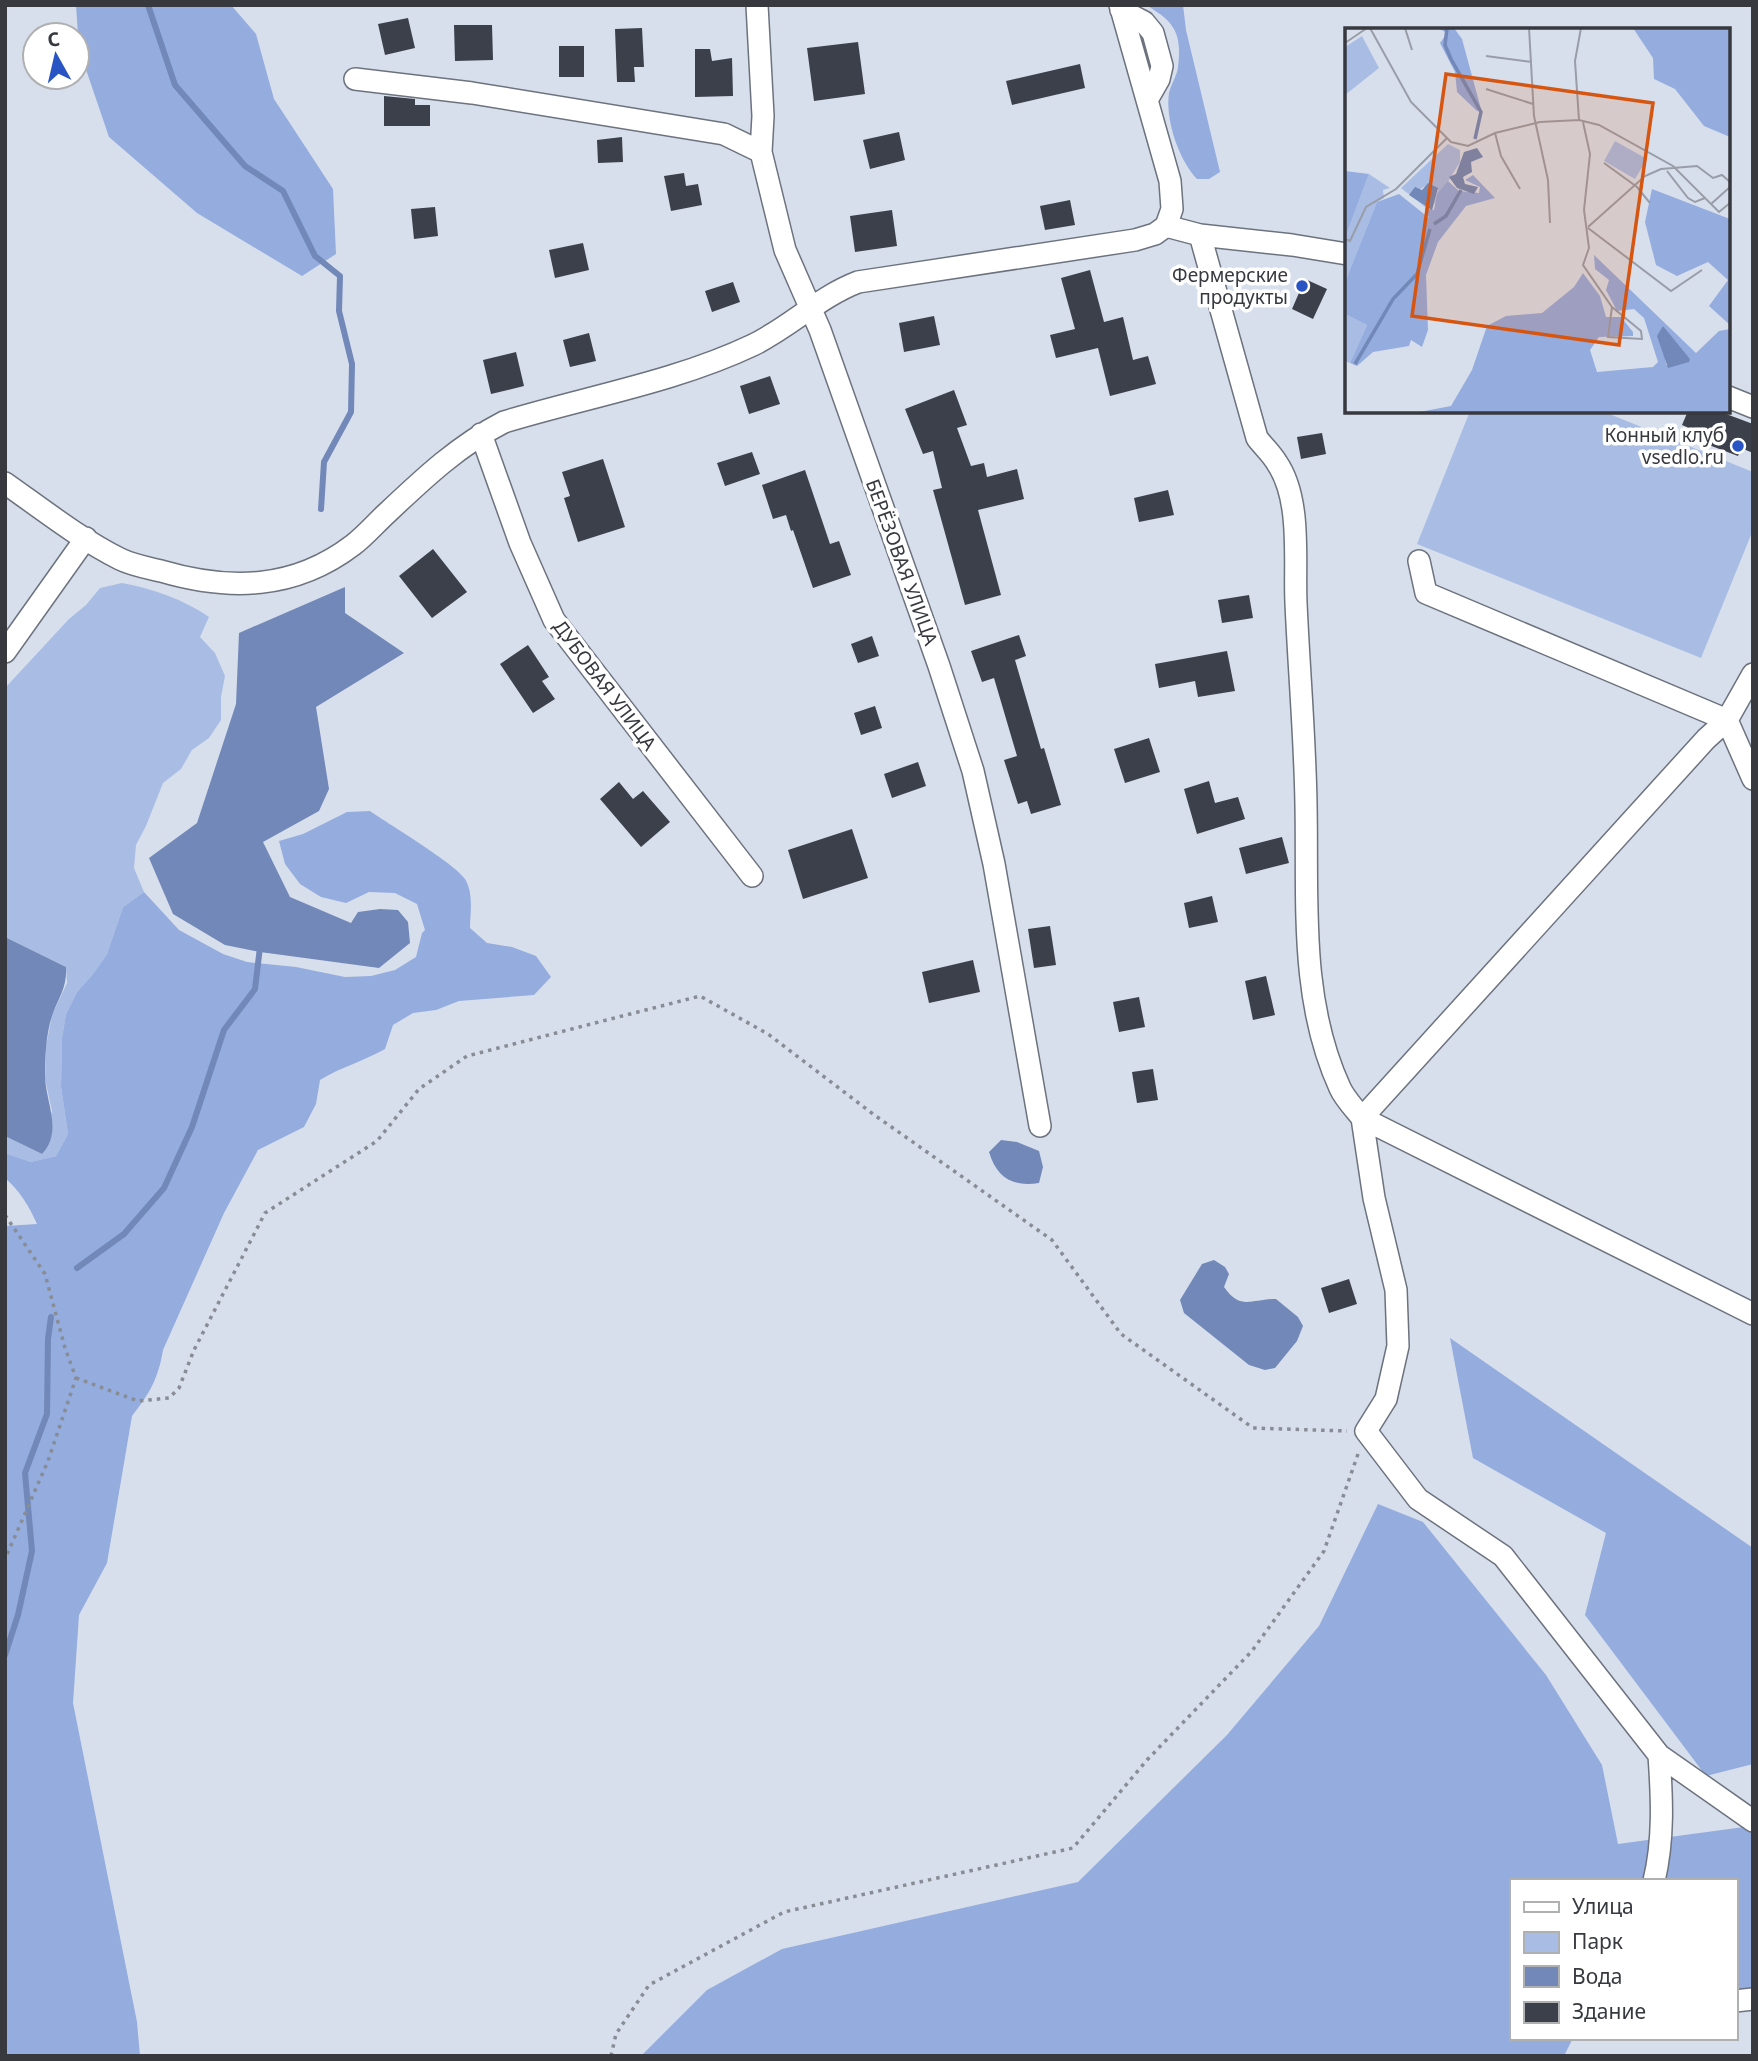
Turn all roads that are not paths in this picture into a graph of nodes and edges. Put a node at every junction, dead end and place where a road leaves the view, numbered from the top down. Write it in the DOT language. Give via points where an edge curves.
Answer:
graph roads {
  1 [pos="757,5"];
  2 [pos="1120,8"];
  3 [pos="355,79"];
  4 [pos="761,152"];
  5 [pos="1166,226"];
  6 [pos="1200,235"];
  7 [pos="1345,254"];
  8 [pos="812,308"];
  9 [pos="1730,398"];
  10 [pos="1753,407"];
  11 [pos="481,434"];
  12 [pos="5,483"];
  13 [pos="86,538"];
  14 [pos="1419,561"];
  15 [pos="5,652"];
  16 [pos="1753,674"];
  17 [pos="1727,720"];
  18 [pos="1753,779"];
  19 [pos="752,876"];
  20 [pos="1362,1118"];
  21 [pos="1040,1126"];
  22 [pos="1753,1314"];
  23 [pos="1659,1755"];
  24 [pos="1753,1821"];
  25 [pos="1654,1879"];
  1 -- 4 [label="street, БЕРЁЗОВАЯ УЛИЦА"];
  2 -- 5 [label="street" via="1170,181 1172,209"];
  3 -- 4 [label="street" via="724,134"];
  4 -- 8 [label="street, БЕРЁЗОВАЯ УЛИЦА" via="785,250"];
  5 -- 6 [label="street"];
  5 -- 8 [label="street" via="1135,240 858,282"];
  6 -- 7 [label="street"];
  6 -- 20 [label="street" via="1257,438 1278,464 1291,499 1310,972 1322,1040 1341,1091"];
  8 -- 11 [label="street" via="741,349 683,372 504,422"];
  8 -- 21 [label="street, БЕРЁЗОВАЯ УЛИЦА" via="973,771"];
  9 -- 10 [label="street"];
  11 -- 13 [label="street" via="440,464 352,546 311,569 273,581 239,585 197,582 122,560"];
  11 -- 19 [label="street, ДУБОВАЯ УЛИЦА" via="520,543 554,620"];
  12 -- 13 [label="street"];
  13 -- 15 [label="street"];
  14 -- 17 [label="street" via="1426,593"];
  16 -- 17 [label="street"];
  17 -- 18 [label="street"];
  17 -- 20 [label="street"];
  20 -- 22 [label="street"];
  20 -- 23 [label="street" via="1374,1198 1396,1290 1398,1346 1385,1399 1366,1431 1418,1499 1503,1556"];
  23 -- 24 [label="street"];
  23 -- 25 [label="street" via="1663,1812"];
}
